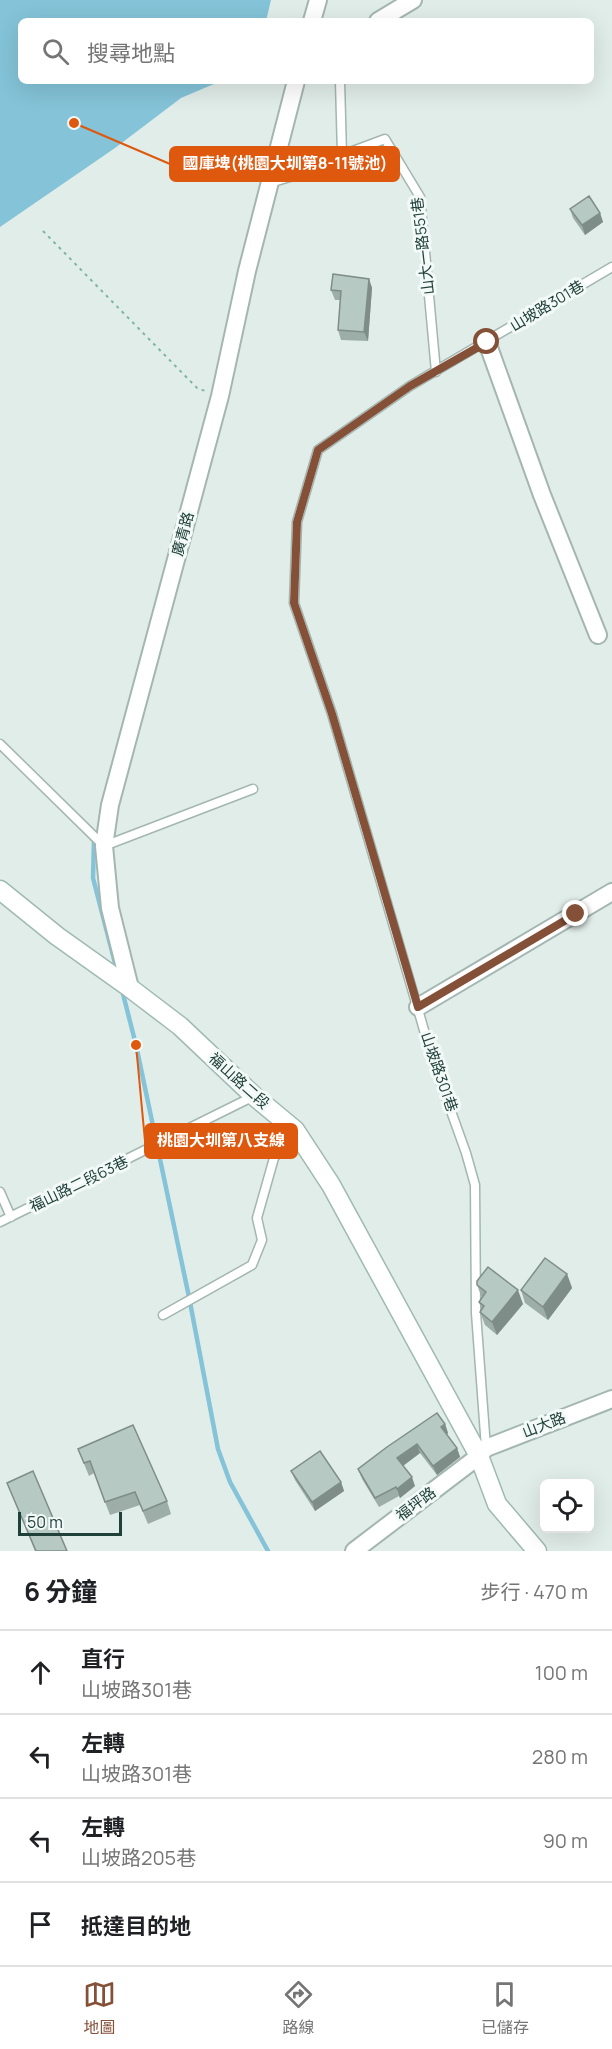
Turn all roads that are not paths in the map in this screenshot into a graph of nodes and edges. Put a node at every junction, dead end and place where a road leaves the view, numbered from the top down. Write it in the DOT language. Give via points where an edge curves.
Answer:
graph roads {
  1 [pos="318,0"];
  2 [pos="413,0"];
  3 [pos="313,18"];
  4 [pos="383,18"];
  5 [pos="295,84"];
  6 [pos="340,84"];
  7 [pos="342,155"];
  8 [pos="270,183"];
  9 [pos="612,267"];
  10 [pos="487,342"];
  11 [pos="436,372"];
  12 [pos="598,635"];
  13 [pos="0,744"];
  14 [pos="253,789"];
  15 [pos="104,846"];
  16 [pos="0,890"];
  17 [pos="612,892"];
  18 [pos="130,988"];
  19 [pos="418,1007"];
  20 [pos="255,1096"];
  21 [pos="295,1130"];
  22 [pos="0,1192"];
  23 [pos="11,1217"];
  24 [pos="0,1222"];
  25 [pos="163,1315"];
  26 [pos="612,1399"];
  27 [pos="482,1452"];
  28 [pos="354,1551"];
  29 [pos="537,1551"];
  1 -- 3 [label="street"];
  2 -- 4 [label="street"];
  5 -- 8 [label="street, 廣青路"];
  6 -- 7 [label="lane"];
  7 -- 8 [label="lane, 山大一路551巷" via="333,164"];
  7 -- 11 [label="lane, 山大一路551巷" via="386,139 420,197"];
  8 -- 15 [label="street, 廣青路" via="220,396 110,805"];
  9 -- 10 [label="lane, 山坡路301巷"];
  10 -- 11 [label="lane, 山坡路301巷"];
  10 -- 12 [label="street"];
  11 -- 19 [label="lane, 山坡路301巷" via="318,450 297,522 294,603 332,714"];
  13 -- 15 [label="lane"];
  14 -- 15 [label="lane"];
  15 -- 18 [label="street, 廣青路" via="110,908"];
  16 -- 18 [label="street, 福山路二段"];
  17 -- 19 [label="street"];
  18 -- 20 [label="street, 福山路二段" via="180,1026"];
  19 -- 27 [label="lane, 山坡路301巷" via="475,1185"];
  20 -- 21 [label="street, 福山路二段"];
  20 -- 23 [label="lane, 福山路二段63巷"];
  21 -- 25 [label="lane" via="274,1158 257,1218 262,1240 252,1265"];
  21 -- 27 [label="street, 福山路二段" via="331,1185"];
  22 -- 23 [label="lane"];
  23 -- 24 [label="lane, 福山路二段63巷"];
  26 -- 27 [label="street, 山大路"];
  27 -- 28 [label="street, 福坪路"];
  27 -- 29 [label="street, 福山路二段" via="497,1504"];
}
